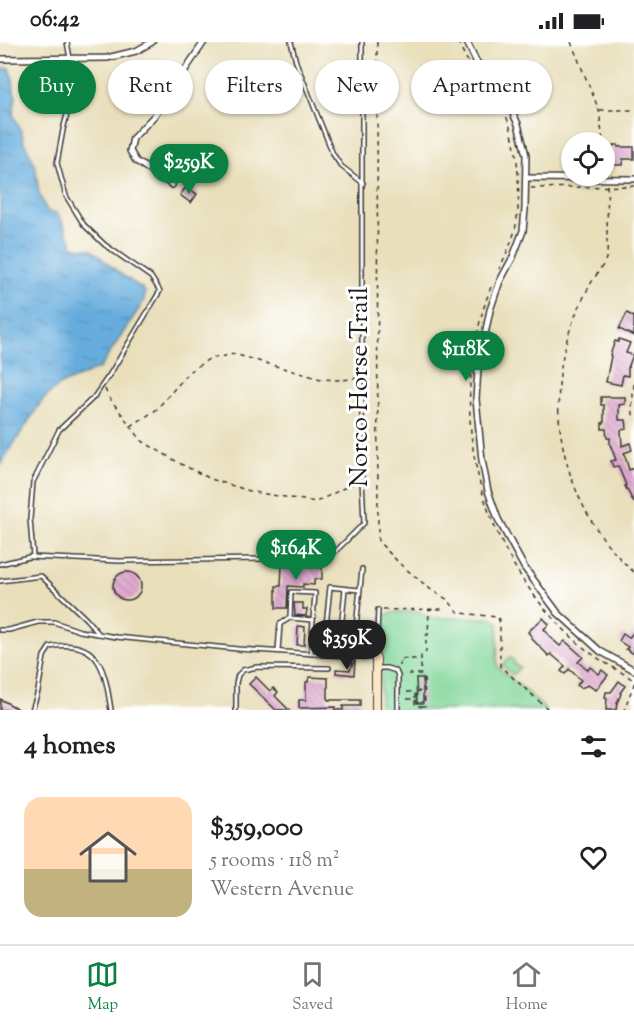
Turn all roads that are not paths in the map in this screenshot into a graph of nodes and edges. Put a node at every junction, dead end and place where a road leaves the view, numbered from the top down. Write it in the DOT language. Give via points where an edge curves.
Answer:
graph roads {
  1 [pos="67,42"];
  2 [pos="152,42"];
  3 [pos="204,42"];
  4 [pos="291,42"];
  5 [pos="362,42"];
  6 [pos="467,42"];
  7 [pos="70,58"];
  8 [pos="0,59"];
  9 [pos="526,178"];
  10 [pos="634,179"];
  11 [pos="363,183"];
  12 [pos="171,185"];
  13 [pos="31,557"];
  14 [pos="0,564"];
  15 [pos="362,569"];
  16 [pos="0,580"];
  17 [pos="345,589"];
  18 [pos="359,590"];
  19 [pos="378,610"];
  20 [pos="290,618"];
  21 [pos="313,620"];
  22 [pos="0,630"];
  23 [pos="99,634"];
  24 [pos="340,640"];
  25 [pos="278,651"];
  26 [pos="311,654"];
  27 [pos="323,655"];
  28 [pos="352,657"];
  29 [pos="376,658"];
  30 [pos="329,668"];
  31 [pos="376,669"];
  32 [pos="634,670"];
  33 [pos="32,710"];
  34 [pos="111,710"];
  35 [pos="236,710"];
  36 [pos="376,710"];
  37 [pos="398,710"];
  1 -- 7 [label="lane"];
  2 -- 7 [label="street" via="136,51 107,58"];
  3 -- 12 [label="street" via="154,116 133,138 130,151 136,161"];
  4 -- 11 [label="lane" via="333,154 341,166"];
  5 -- 11 [label="lane"];
  6 -- 9 [label="street" via="519,124"];
  7 -- 8 [label="street"];
  7 -- 13 [label="lane" via="73,92 57,163 66,196 84,225 151,277 160,291 103,385 58,430 33,482"];
  9 -- 10 [label="street"];
  9 -- 32 [label="street" via="523,231 490,310 478,369 476,399 488,491 524,567 558,613 600,651"];
  11 -- 13 [label="lane" via="364,523 329,558 118,561"];
  13 -- 14 [label="lane"];
  15 -- 18 [label="lane"];
  16 -- 23 [label="lane" via="41,576"];
  17 -- 18 [label="lane"];
  17 -- 24 [label="lane"];
  17 -- 27 [label="lane" via="330,587"];
  18 -- 28 [label="lane"];
  19 -- 29 [label="lane"];
  20 -- 21 [label="lane"];
  20 -- 21 [label="lane" via="291,592 315,593"];
  20 -- 25 [label="lane" via="280,624"];
  21 -- 26 [label="lane"];
  22 -- 23 [label="lane" via="54,622"];
  23 -- 25 [label="lane"];
  25 -- 26 [label="lane"];
  26 -- 27 [label="lane"];
  27 -- 28 [label="lane"];
  28 -- 29 [label="lane"];
  29 -- 31 [label="street"];
  30 -- 35 [label="lane" via="243,670 236,682"];
  31 -- 36 [label="street"];
  31 -- 37 [label="lane" via="396,671"];
  33 -- 34 [label="lane" via="44,656 50,648 64,645 97,657"];
}
